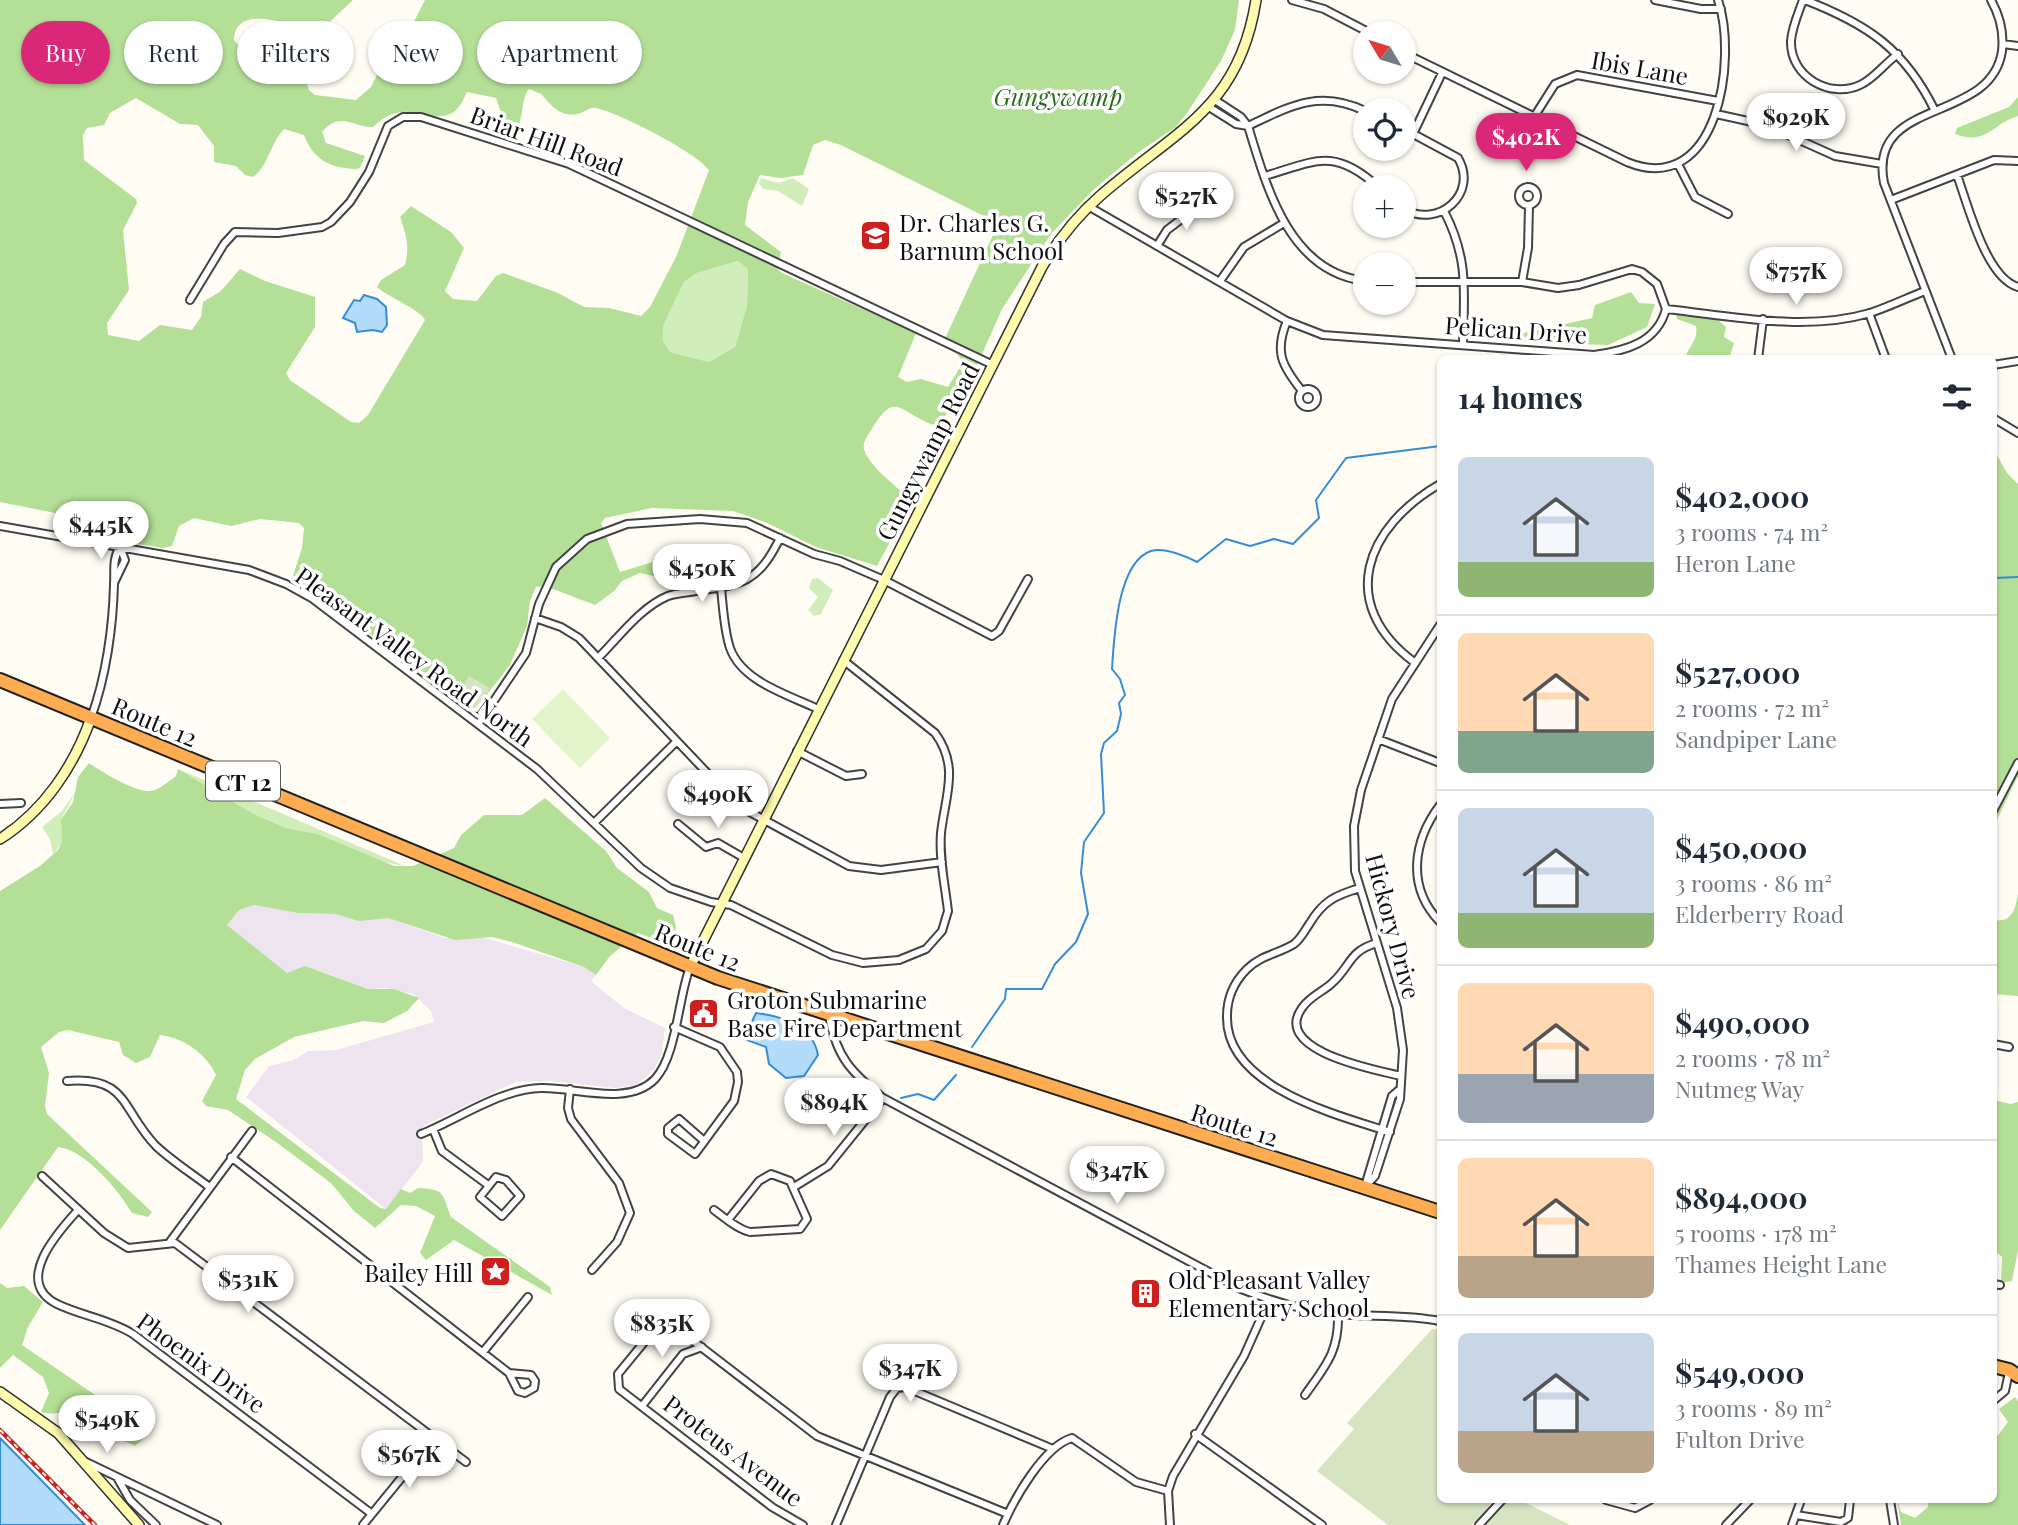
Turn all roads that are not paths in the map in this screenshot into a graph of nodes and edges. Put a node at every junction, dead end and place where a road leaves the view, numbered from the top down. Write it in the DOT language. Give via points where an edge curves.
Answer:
graph roads {
  1 [pos="1256,0"];
  2 [pos="1292,0"];
  3 [pos="1656,0"];
  4 [pos="1718,0"];
  5 [pos="1804,0"];
  6 [pos="1990,0"];
  7 [pos="1721,9"];
  8 [pos="1353,24"];
  9 [pos="2003,44"];
  10 [pos="2018,46"];
  11 [pos="1898,54"];
  12 [pos="1416,59"];
  13 [pos="1442,73"];
  14 [pos="1718,101"];
  15 [pos="1212,104"];
  16 [pos="1353,106"];
  17 [pos="1935,111"];
  18 [pos="1716,114"];
  19 [pos="1534,117"];
  20 [pos="1248,126"];
  21 [pos="1416,128"];
  22 [pos="1416,135"];
  23 [pos="2018,161"];
  24 [pos="1678,164"];
  25 [pos="1882,164"];
  26 [pos="1363,175"];
  27 [pos="1957,175"];
  28 [pos="1265,176"];
  29 [pos="1891,200"];
  30 [pos="1200,205"];
  31 [pos="1088,206"];
  32 [pos="1529,206"];
  33 [pos="1444,211"];
  34 [pos="1416,214"];
  35 [pos="1728,215"];
  36 [pos="1284,223"];
  37 [pos="1157,246"];
  38 [pos="1353,278"];
  39 [pos="1220,281"];
  40 [pos="1464,281"];
  41 [pos="1416,282"];
  42 [pos="1522,282"];
  43 [pos="2018,287"];
  44 [pos="1925,291"];
  45 [pos="190,300"];
  46 [pos="1666,309"];
  47 [pos="1870,313"];
  48 [pos="1763,319"];
  49 [pos="1287,321"];
  50 [pos="1463,344"];
  51 [pos="1574,355"];
  52 [pos="1602,355"];
  53 [pos="1758,355"];
  54 [pos="1885,355"];
  55 [pos="1950,355"];
  56 [pos="2018,361"];
  57 [pos="991,364"];
  58 [pos="1997,364"];
  59 [pos="1302,391"];
  60 [pos="1997,420"];
  61 [pos="2018,433"];
  62 [pos="1437,486"];
  63 [pos="0,526"];
  64 [pos="780,538"];
  65 [pos="120,547"];
  66 [pos="1028,579"];
  67 [pos="884,580"];
  68 [pos="721,588"];
  69 [pos="535,618"];
  70 [pos="1437,629"];
  71 [pos="598,657"];
  72 [pos="843,660"];
  73 [pos="1414,662"];
  74 [pos="0,680"];
  75 [pos="818,709"];
  76 [pos="91,718"];
  77 [pos="479,723"];
  78 [pos="1378,739"];
  79 [pos="677,741"];
  80 [pos="797,751"];
  81 [pos="1437,761"];
  82 [pos="2018,763"];
  83 [pos="862,774"];
  84 [pos="21,803"];
  85 [pos="1997,803"];
  86 [pos="0,804"];
  87 [pos="1437,809"];
  88 [pos="763,819"];
  89 [pos="595,822"];
  90 [pos="678,824"];
  91 [pos="0,839"];
  92 [pos="744,858"];
  93 [pos="942,862"];
  94 [pos="1360,888"];
  95 [pos="721,902"];
  96 [pos="1437,918"];
  97 [pos="1377,943"];
  98 [pos="690,967"];
  99 [pos="830,1016"];
  100 [pos="674,1027"];
  101 [pos="1997,1045"];
  102 [pos="2009,1047"];
  103 [pos="1401,1076"];
  104 [pos="66,1082"];
  105 [pos="570,1089"];
  106 [pos="1399,1090"];
  107 [pos="883,1098"];
  108 [pos="433,1129"];
  109 [pos="1382,1129"];
  110 [pos="252,1131"];
  111 [pos="1390,1132"];
  112 [pos="421,1133"];
  113 [pos="703,1140"];
  114 [pos="231,1157"];
  115 [pos="42,1176"];
  116 [pos="488,1185"];
  117 [pos="208,1186"];
  118 [pos="794,1187"];
  119 [pos="1365,1187"];
  120 [pos="78,1210"];
  121 [pos="714,1210"];
  122 [pos="1437,1211"];
  123 [pos="728,1220"];
  124 [pos="169,1242"];
  125 [pos="592,1270"];
  126 [pos="528,1297"];
  127 [pos="1269,1300"];
  128 [pos="1338,1314"];
  129 [pos="1437,1320"];
  130 [pos="702,1347"];
  131 [pos="483,1352"];
  132 [pos="1997,1367"];
  133 [pos="2015,1371"];
  134 [pos="509,1373"];
  135 [pos="0,1392"];
  136 [pos="1305,1395"];
  137 [pos="1997,1397"];
  138 [pos="642,1406"];
  139 [pos="1195,1434"];
  140 [pos="434,1438"];
  141 [pos="1053,1449"];
  142 [pos="865,1458"];
  143 [pos="82,1461"];
  144 [pos="466,1462"];
  145 [pos="118,1479"];
  146 [pos="101,1483"];
  147 [pos="1168,1491"];
  148 [pos="1499,1503"];
  149 [pos="1617,1503"];
  150 [pos="1644,1503"];
  151 [pos="1747,1503"];
  152 [pos="1800,1503"];
  153 [pos="1850,1503"];
  154 [pos="1890,1503"];
  155 [pos="372,1514"];
  156 [pos="1008,1514"];
  157 [pos="1796,1515"];
  158 [pos="139,1525"];
  159 [pos="156,1525"];
  160 [pos="217,1525"];
  161 [pos="363,1525"];
  162 [pos="803,1525"];
  163 [pos="836,1525"];
  164 [pos="1003,1525"];
  165 [pos="1170,1525"];
  166 [pos="1322,1525"];
  167 [pos="1479,1525"];
  168 [pos="1726,1525"];
  169 [pos="1792,1525"];
  170 [pos="1894,1525"];
  1 -- 15 [label="street, Gungywamp Road" via="1244,50"];
  2 -- 8 [label="street"];
  3 -- 7 [label="street"];
  4 -- 7 [label="street"];
  5 -- 11 [label="street" via="1845,15"];
  5 -- 11 [label="street" via="1791,44 1795,61 1817,85 1848,89 1863,84"];
  6 -- 9 [label="street" via="2001,23"];
  7 -- 14 [label="street" via="1725,45"];
  9 -- 10 [label="street"];
  9 -- 17 [label="street" via="1996,68 1981,88"];
  11 -- 17 [label="street"];
  12 -- 13 [label="street"];
  13 -- 19 [label="street"];
  13 -- 21 [label="street"];
  14 -- 18 [label="street"];
  14 -- 19 [label="street, Ibis Lane" via="1577,75 1555,84"];
  15 -- 20 [label="street" via="1236,124"];
  15 -- 31 [label="street, Gungywamp Road"];
  16 -- 20 [label="street" via="1319,99"];
  17 -- 25 [label="street" via="1901,127 1888,144"];
  18 -- 24 [label="street" via="1699,148"];
  18 -- 25 [label="street" via="1766,125 1835,156"];
  19 -- 24 [label="street" via="1636,166"];
  20 -- 28 [label="street"];
  22 -- 33 [label="street" via="1450,152 1463,167 1459,197"];
  23 -- 27 [label="street" via="1994,160"];
  24 -- 35 [label="street" via="1695,197"];
  25 -- 29 [label="street"];
  26 -- 28 [label="street" via="1331,160 1304,161"];
  27 -- 29 [label="street"];
  27 -- 43 [label="street" via="1995,272"];
  28 -- 36 [label="street"];
  29 -- 44 [label="street"];
  30 -- 37 [label="street" via="1167,230"];
  31 -- 37 [label="street, Pelican Drive"];
  31 -- 57 [label="street, Gungywamp Road" via="1042,267"];
  32 -- 42 [label="street"];
  33 -- 34 [label="street"];
  33 -- 40 [label="street" via="1460,245"];
  36 -- 38 [label="street" via="1311,258 1332,272"];
  36 -- 39 [label="street" via="1244,247"];
  37 -- 39 [label="street, Pelican Drive"];
  39 -- 49 [label="street, Pelican Drive"];
  40 -- 41 [label="street, Pelican Drive"];
  40 -- 42 [label="street, Pelican Drive"];
  40 -- 50 [label="street"];
  42 -- 46 [label="street, Pelican Drive" via="1567,287 1632,269 1657,284"];
  44 -- 47 [label="street"];
  44 -- 55 [label="street"];
  45 -- 57 [label="street, Briar Hill Road" via="235,232 278,233 331,222 364,181 388,126 411,116 569,164"];
  46 -- 48 [label="street"];
  46 -- 52 [label="street, Pelican Drive" via="1656,330 1636,346"];
  47 -- 48 [label="street" via="1818,320"];
  47 -- 54 [label="street"];
  48 -- 53 [label="street"];
  49 -- 50 [label="street, Pelican Drive" via="1323,335"];
  49 -- 59 [label="street" via="1279,341 1280,359"];
  50 -- 51 [label="street, Pelican Drive"];
  56 -- 58 [label="street"];
  57 -- 67 [label="street, Gungywamp Road"];
  60 -- 61 [label="street"];
  62 -- 73 [label="street" via="1387,527 1370,561 1367,579 1377,623"];
  63 -- 65 [label="street, Pleasant Valley Road North"];
  64 -- 67 [label="street"];
  64 -- 68 [label="street" via="760,571 749,580"];
  64 -- 69 [label="street" via="729,520 613,527 587,539 564,558 550,576"];
  65 -- 76 [label="street" via="104,667"];
  65 -- 77 [label="street, Pleasant Valley Road North" via="249,570 286,584 313,599"];
  66 -- 67 [label="street" via="992,636"];
  67 -- 72 [label="street, Gungywamp Road"];
  68 -- 71 [label="street" via="660,600"];
  68 -- 75 [label="street" via="729,645 737,662 752,676"];
  69 -- 71 [label="street" via="571,632"];
  69 -- 77 [label="street" via="526,653"];
  70 -- 73 [label="street, Hickory Drive"];
  71 -- 79 [label="street"];
  72 -- 75 [label="street, Gungywamp Road"];
  72 -- 93 [label="street, Pleasant Valley Road North" via="930,728 945,749 951,777 941,833"];
  73 -- 78 [label="street, Hickory Drive" via="1392,699"];
  74 -- 76 [label="highway, Route 12 / CT 12"];
  75 -- 80 [label="street, Gungywamp Road"];
  76 -- 91 [label="street" via="53,790"];
  76 -- 98 [label="highway, Route 12 / CT 12"];
  77 -- 89 [label="street, Pleasant Valley Road North"];
  78 -- 81 [label="street"];
  78 -- 94 [label="street, Hickory Drive" via="1354,826 1353,858"];
  79 -- 88 [label="street" via="737,803"];
  79 -- 89 [label="street"];
  80 -- 83 [label="street" via="846,776"];
  80 -- 88 [label="street, Gungywamp Road"];
  82 -- 85 [label="street"];
  84 -- 86 [label="street"];
  87 -- 96 [label="street" via="1424,828 1416,866 1425,904"];
  88 -- 92 [label="street, Gungywamp Road"];
  88 -- 93 [label="street" via="849,866 881,870"];
  89 -- 95 [label="street, Pleasant Valley Road North" via="655,878 688,895"];
  90 -- 92 [label="street" via="706,846 718,844"];
  92 -- 95 [label="street, Gungywamp Road"];
  93 -- 95 [label="street, Pleasant Valley Road North" via="948,911 942,931 926,948 899,960 863,963 842,959"];
  94 -- 97 [label="street, Hickory Drive"];
  94 -- 109 [label="street" via="1328,900 1295,943 1261,957 1245,971 1232,990 1226,1019 1240,1056 1272,1084 1316,1108"];
  95 -- 98 [label="street, Gungywamp Road"];
  97 -- 103 [label="street, Hickory Drive" via="1401,1024"];
  97 -- 103 [label="street" via="1357,950 1335,980 1302,1007 1298,1023 1303,1040 1322,1053"];
  98 -- 99 [label="highway, Route 12 / CT 12"];
  98 -- 100 [label="street"];
  99 -- 107 [label="street" via="834,1041 845,1062"];
  99 -- 119 [label="highway, Route 12 / CT 12"];
  100 -- 105 [label="street" via="662,1070 646,1086 625,1094"];
  100 -- 113 [label="street" via="720,1047 737,1072 734,1101"];
  101 -- 102 [label="street"];
  103 -- 106 [label="street, Hickory Drive"];
  104 -- 117 [label="street" via="99,1082 116,1090 155,1144"];
  105 -- 108 [label="street" via="517,1092"];
  105 -- 125 [label="street" via="571,1119 618,1183 630,1213 617,1242"];
  106 -- 109 [label="street, Hickory Drive" via="1392,1096"];
  106 -- 111 [label="street, Hickory Drive"];
  107 -- 118 [label="street" via="828,1166"];
  107 -- 127 [label="street"];
  108 -- 112 [label="street"];
  108 -- 116 [label="street" via="442,1151"];
  109 -- 111 [label="street"];
  109 -- 119 [label="street, Hickory Drive"];
  110 -- 114 [label="street"];
  111 -- 119 [label="street, Hickory Drive" via="1375,1176"];
  113 -- 113 [label="street" via="679,1119 668,1128 690,1153 704,1146"];
  114 -- 117 [label="street"];
  114 -- 131 [label="street"];
  115 -- 120 [label="street"];
  116 -- 116 [label="street" via="481,1200 500,1215 519,1198 502,1177"];
  117 -- 124 [label="street"];
  118 -- 123 [label="street" via="785,1178 766,1176"];
  118 -- 123 [label="street" via="807,1219 800,1229 750,1232"];
  119 -- 122 [label="highway, Route 12 / CT 12"];
  120 -- 124 [label="street" via="128,1248"];
  120 -- 155 [label="street, Phoenix Drive" via="36,1273 43,1294 133,1334"];
  121 -- 123 [label="street"];
  124 -- 140 [label="street"];
  126 -- 131 [label="street"];
  127 -- 128 [label="street"];
  127 -- 139 [label="street" via="1244,1356"];
  128 -- 129 [label="street"];
  128 -- 136 [label="street" via="1335,1350"];
  130 -- 138 [label="street" via="683,1354"];
  130 -- 138 [label="street, Proteus Avenue" via="671,1324 659,1324 618,1374 619,1389"];
  130 -- 142 [label="street" via="817,1436"];
  131 -- 134 [label="street"];
  132 -- 133 [label="highway"];
  133 -- 137 [label="street"];
  135 -- 143 [label="street" via="42,1419"];
  138 -- 162 [label="street, Proteus Avenue" via="772,1507"];
  139 -- 147 [label="street"];
  139 -- 166 [label="street"];
  140 -- 144 [label="street"];
  140 -- 155 [label="street"];
  141 -- 142 [label="street" via="905,1387 897,1388 890,1397"];
  141 -- 147 [label="street" via="1072,1438 1136,1482"];
  141 -- 156 [label="street"];
  142 -- 156 [label="street"];
  142 -- 163 [label="street"];
  143 -- 145 [label="street"];
  143 -- 146 [label="street"];
  145 -- 146 [label="street"];
  145 -- 159 [label="street" via="130,1500"];
  145 -- 160 [label="street"];
  146 -- 158 [label="street"];
  147 -- 165 [label="street"];
  148 -- 167 [label="street"];
  149 -- 150 [label="street" via="1635,1508"];
  151 -- 168 [label="street"];
  152 -- 157 [label="street"];
  153 -- 157 [label="street" via="1848,1518 1841,1522"];
  154 -- 170 [label="street"];
  155 -- 161 [label="street"];
  156 -- 164 [label="street"];
  157 -- 169 [label="street"];
}
